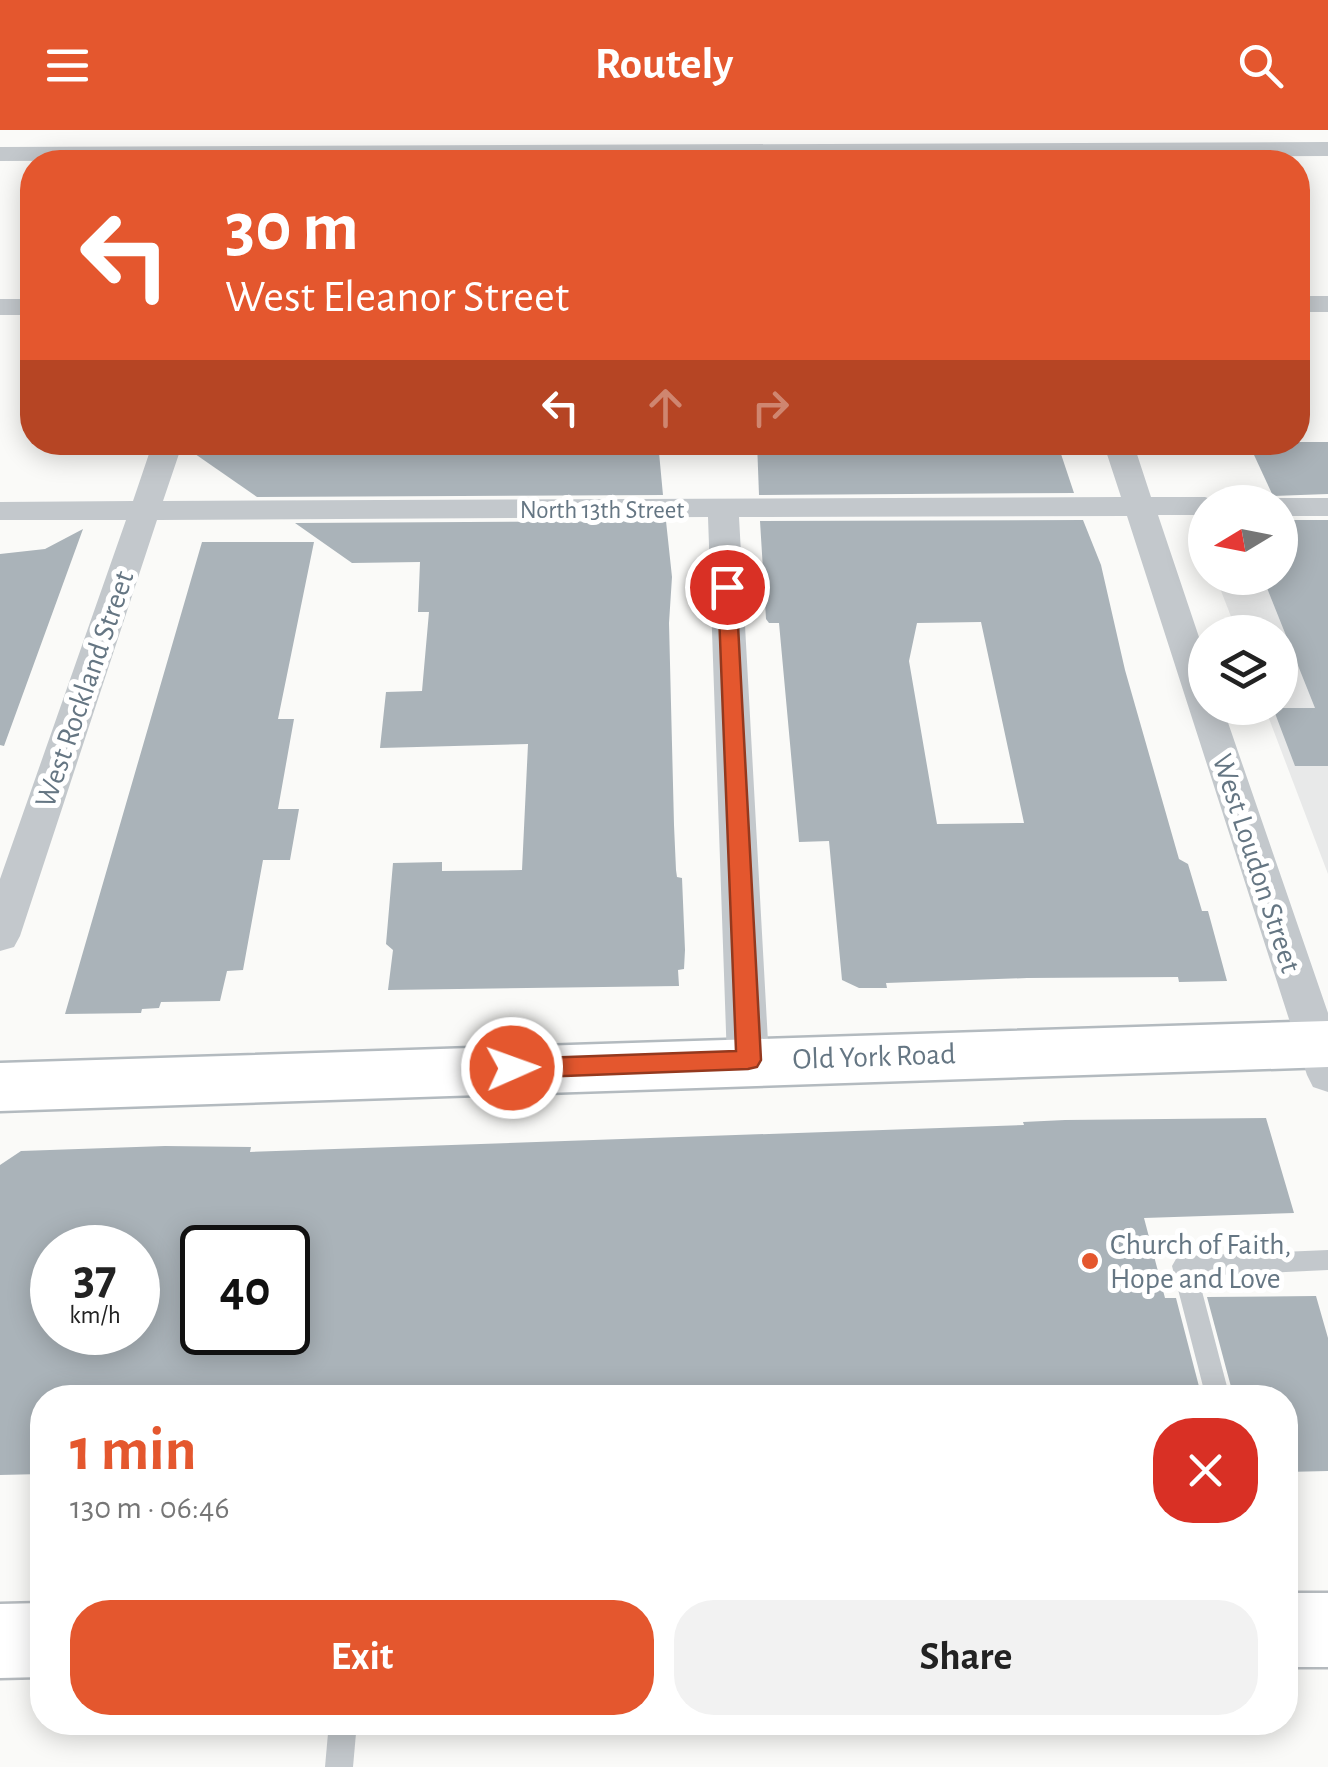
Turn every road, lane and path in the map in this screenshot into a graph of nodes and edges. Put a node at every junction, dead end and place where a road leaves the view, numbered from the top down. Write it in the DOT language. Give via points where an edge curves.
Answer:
graph roads {
  1 [pos="1023,147"];
  2 [pos="264,149"];
  3 [pos="1328,149"];
  4 [pos="211,150"];
  5 [pos="164,455"];
  6 [pos="1122,455"];
  7 [pos="1138,506"];
  8 [pos="1188,506"];
  9 [pos="1298,506"];
  10 [pos="1328,507"];
  11 [pos="146,509"];
  12 [pos="723,509"];
  13 [pos="0,511"];
  14 [pos="1188,656"];
  15 [pos="1211,725"];
  16 [pos="0,936"];
  17 [pos="1325,1055"];
  18 [pos="748,1060"];
  19 [pos="0,1087"];
  20 [pos="1328,1260"];
  21 [pos="1215,1385"];
  22 [pos="1298,1630"];
  23 [pos="1328,1630"];
  24 [pos="30,1640"];
  25 [pos="0,1641"];
  26 [pos="342,1735"];
  27 [pos="339,1767"];
  1 -- 2 [label="street"];
  1 -- 3 [label="street"];
  2 -- 4 [label="street"];
  5 -- 11 [label="street, West Rockland Street"];
  6 -- 7 [label="street, West Loudon Street"];
  7 -- 8 [label="street, North 13th Street"];
  7 -- 12 [label="street, North 13th Street"];
  7 -- 14 [label="street, West Loudon Street"];
  9 -- 10 [label="street"];
  11 -- 12 [label="street, North 13th Street"];
  11 -- 13 [label="street, North 13th Street"];
  11 -- 16 [label="street, West Rockland Street"];
  12 -- 18 [label="street"];
  15 -- 17 [label="street, West Loudon Street"];
  17 -- 18 [label="street, Old York Road"];
  18 -- 19 [label="street, Old York Road"];
  20 -- 21 [label="lane" via="1184,1266"];
  22 -- 23 [label="street"];
  24 -- 25 [label="street"];
  26 -- 27 [label="lane"];
}
